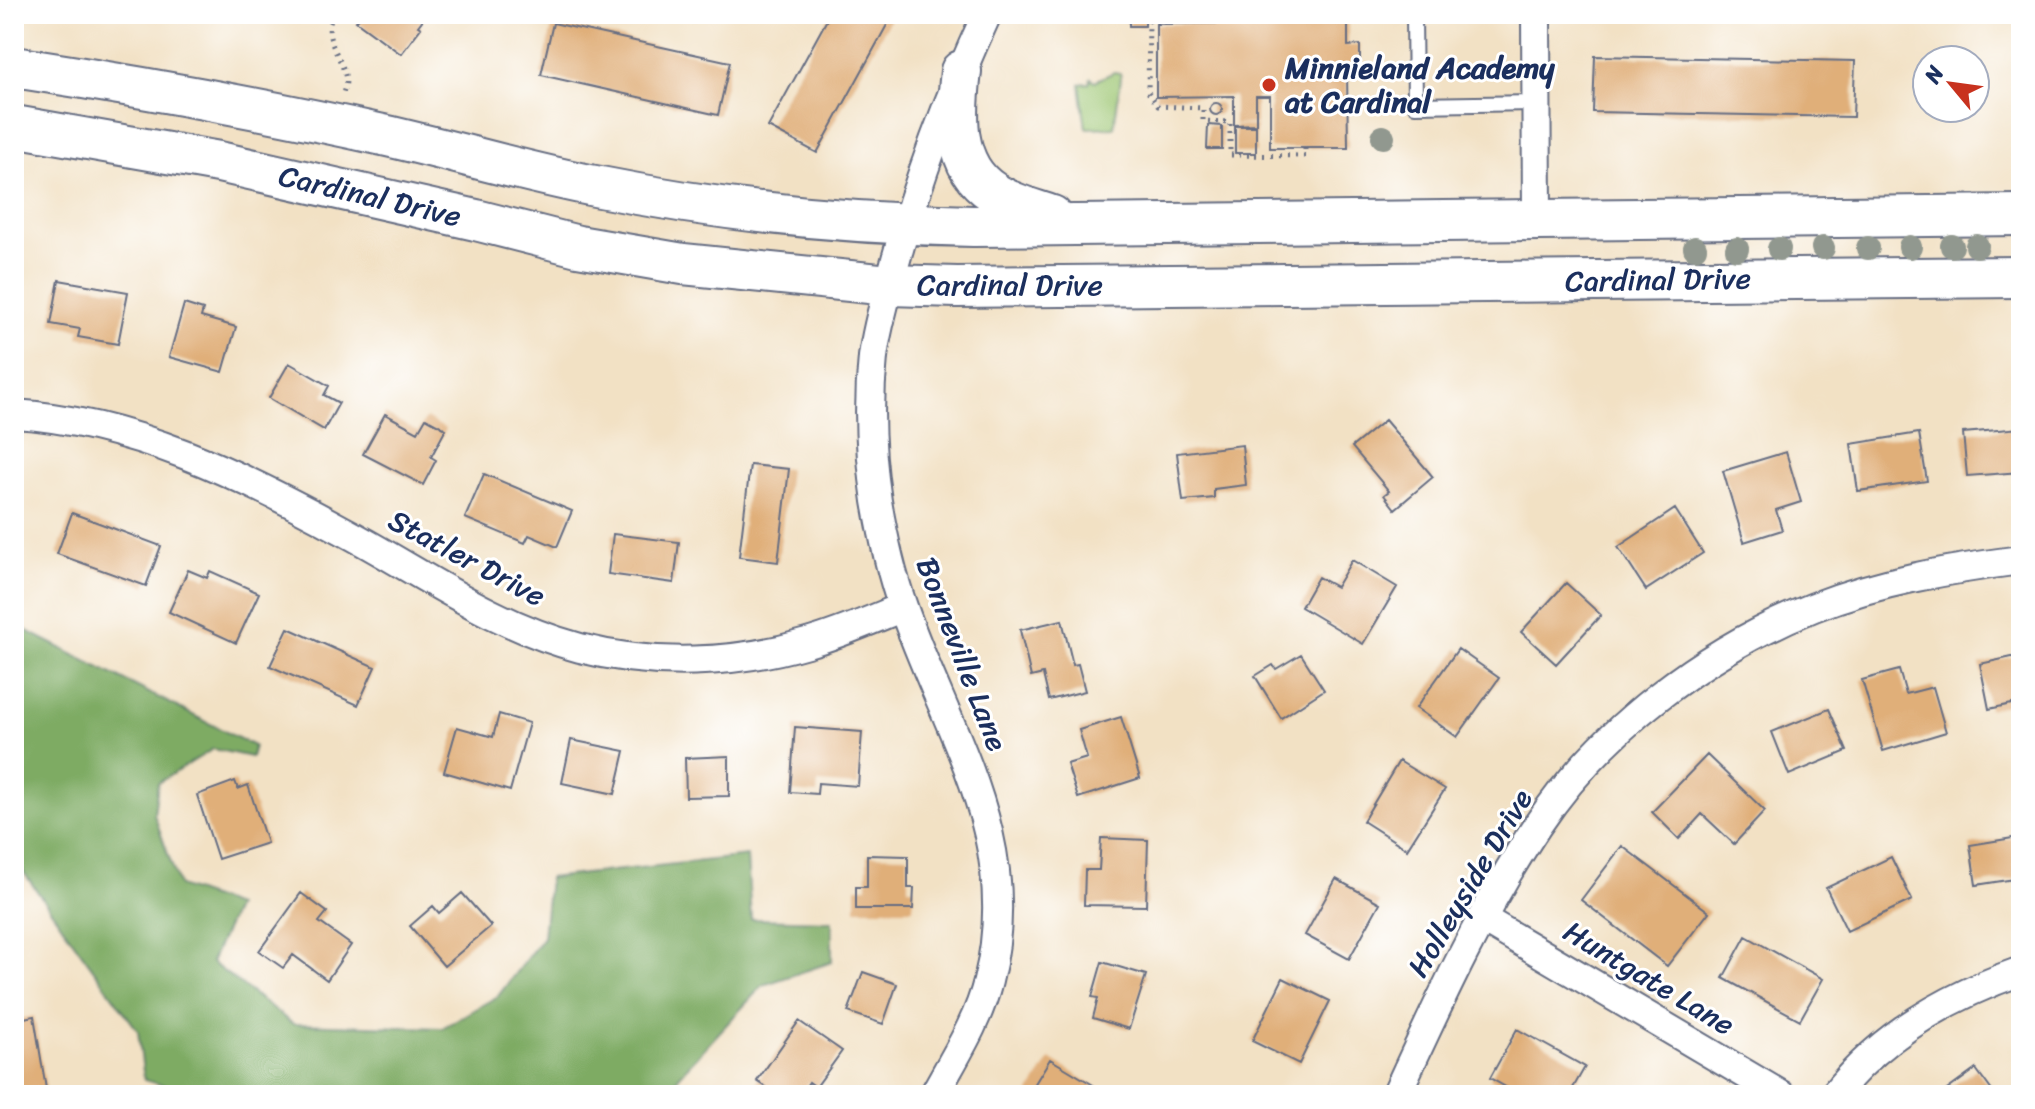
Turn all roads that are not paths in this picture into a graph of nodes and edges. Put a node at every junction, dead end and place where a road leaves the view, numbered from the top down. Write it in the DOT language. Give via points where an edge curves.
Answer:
graph roads {
  1 [pos="987,14"];
  2 [pos="1414,14"];
  3 [pos="1536,14"];
  4 [pos="14,67"];
  5 [pos="961,71"];
  6 [pos="1536,103"];
  7 [pos="14,126"];
  8 [pos="2021,215"];
  9 [pos="1537,219"];
  10 [pos="1074,224"];
  11 [pos="906,225"];
  12 [pos="2021,277"];
  13 [pos="889,285"];
  14 [pos="14,414"];
  15 [pos="2021,560"];
  16 [pos="903,607"];
  17 [pos="1483,919"];
  18 [pos="2021,971"];
  19 [pos="934,1095"];
  20 [pos="1396,1095"];
  21 [pos="1781,1095"];
  22 [pos="1834,1095"];
  1 -- 5 [label="street, Bonneville Lane"];
  2 -- 6 [label="lane" via="1415,105"];
  3 -- 6 [label="street"];
  4 -- 11 [label="main road, Cardinal Drive" via="203,97 669,200"];
  5 -- 10 [label="main road" via="959,136 976,177 1004,198"];
  5 -- 11 [label="street, Bonneville Lane"];
  6 -- 9 [label="street"];
  7 -- 13 [label="main road, Cardinal Drive" via="219,162 578,246 683,264"];
  8 -- 9 [label="main road, Cardinal Drive"];
  9 -- 10 [label="main road, Cardinal Drive"];
  10 -- 11 [label="main road, Cardinal Drive"];
  11 -- 13 [label="street, Bonneville Lane"];
  12 -- 13 [label="main road, Cardinal Drive"];
  13 -- 16 [label="street, Bonneville Lane" via="873,355 873,453 877,500"];
  14 -- 16 [label="street, Statler Drive" via="86,424 195,458 342,530 464,601 581,648 678,660 750,656 807,643"];
  15 -- 17 [label="street, Holleyside Drive" via="1887,584 1815,607 1698,668 1587,763 1538,825"];
  16 -- 19 [label="street, Bonneville Lane" via="975,784 998,876 998,925 988,982 972,1027"];
  17 -- 20 [label="street, Holleyside Drive"];
  17 -- 21 [label="street, Huntgate Lane"];
  18 -- 22 [label="street" via="1934,1009 1882,1047"];
}
